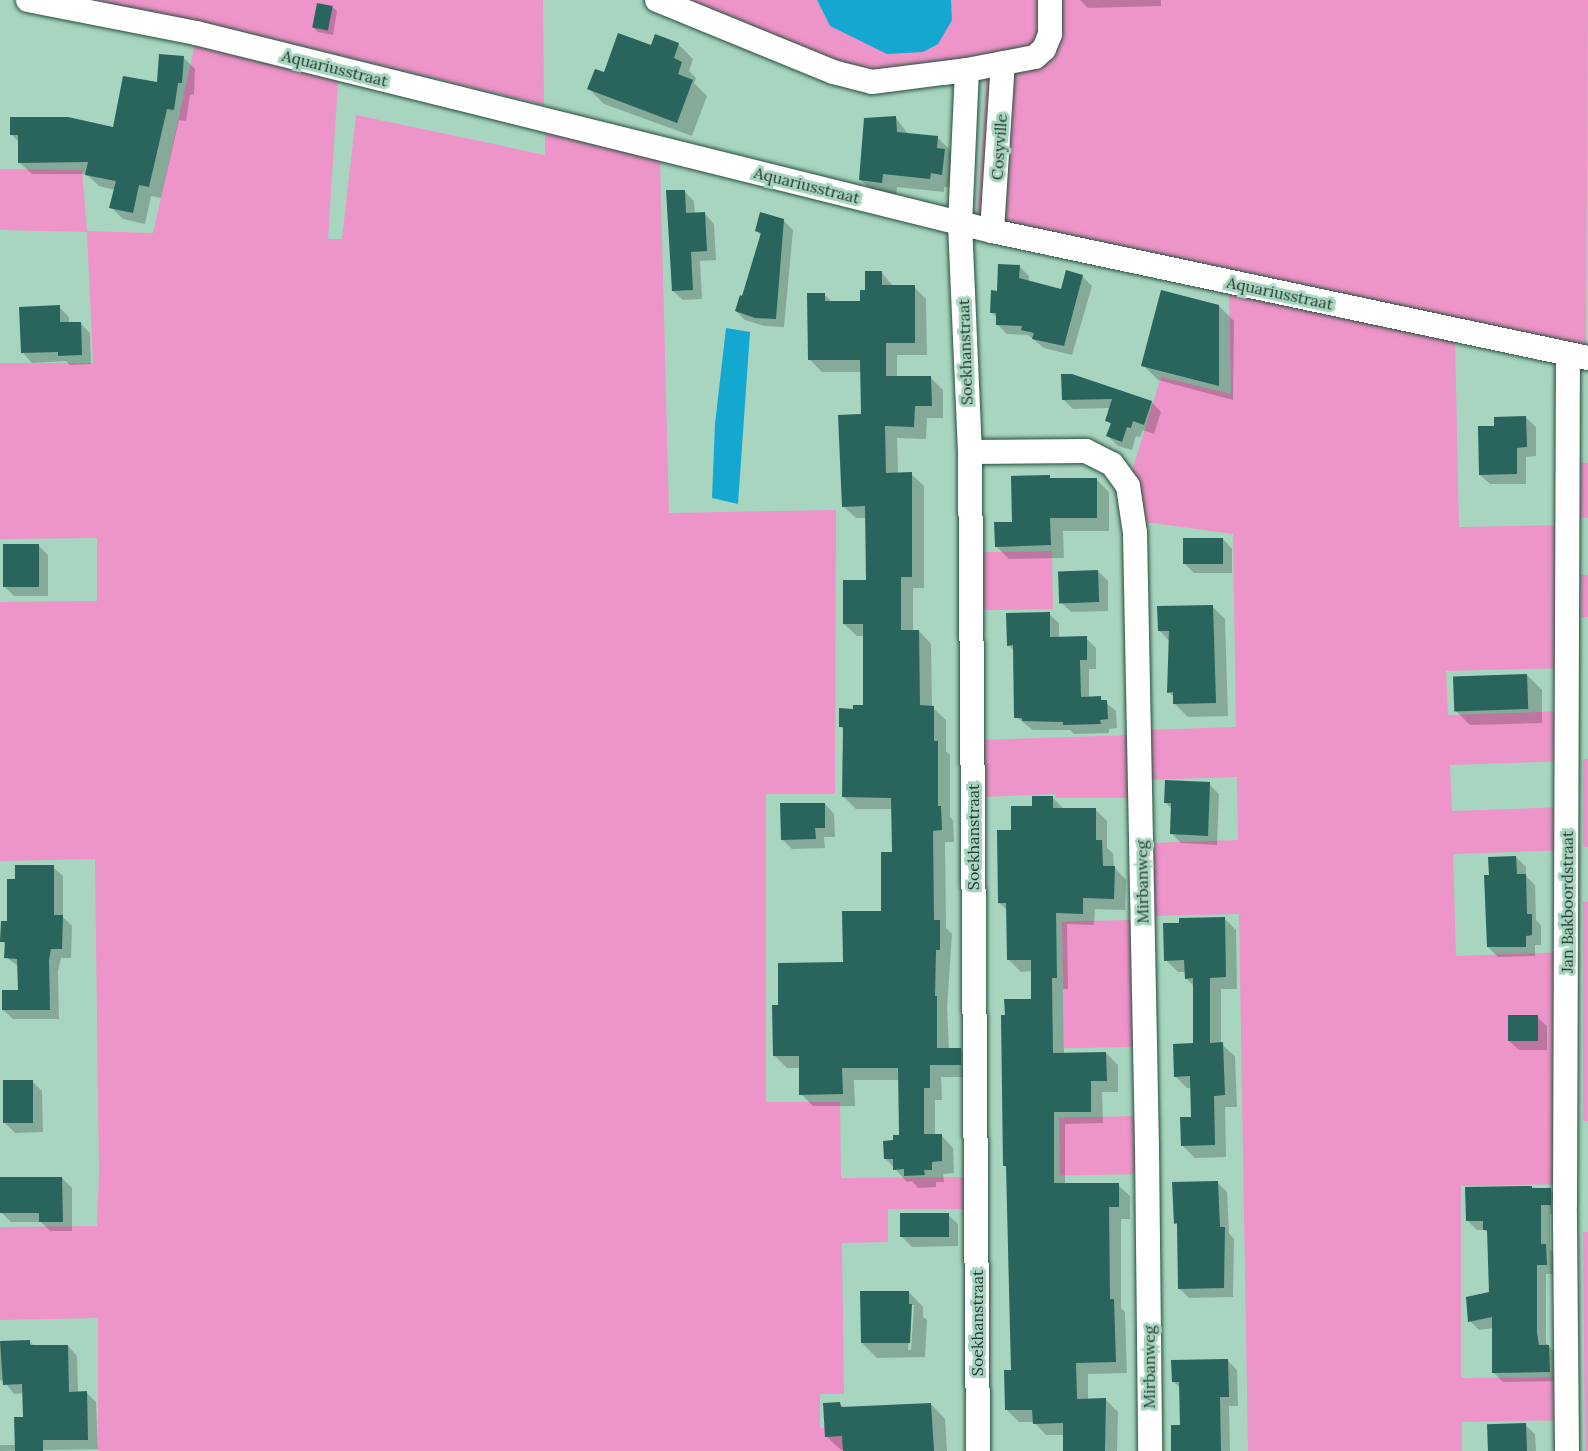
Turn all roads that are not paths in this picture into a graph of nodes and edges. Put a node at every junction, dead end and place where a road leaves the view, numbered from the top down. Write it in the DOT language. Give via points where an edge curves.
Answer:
graph roads {
  1 [pos="28,0"];
  2 [pos="657,0"];
  3 [pos="1050,0"];
  4 [pos="1003,63"];
  5 [pos="967,70"];
  6 [pos="963,194"];
  7 [pos="995,198"];
  8 [pos="960,224"];
  9 [pos="992,231"];
  10 [pos="1578,356"];
  11 [pos="969,452"];
  12 [pos="978,1451"];
  13 [pos="1150,1451"];
  14 [pos="1567,1451"];
  1 -- 8 [label="street, Aquariusstraat" via="196,33"];
  2 -- 5 [label="street" via="863,82"];
  3 -- 4 [label="street" via="1050,34 1044,49 1035,57"];
  4 -- 5 [label="street"];
  4 -- 7 [label="street, Cosyville"];
  5 -- 6 [label="street, Cosyville"];
  6 -- 7 [label="street"];
  6 -- 8 [label="street, Cosyville"];
  7 -- 9 [label="street, Cosyville"];
  8 -- 9 [label="street, Aquariusstraat"];
  8 -- 11 [label="street, Soekhanstraat"];
  9 -- 10 [label="street, Aquariusstraat"];
  10 -- 14 [label="street, Jan Bakboordstraat" via="1566,510"];
  11 -- 12 [label="street, Soekhanstraat"];
  11 -- 13 [label="street, Mirbanweg" via="1086,451 1112,464 1128,486 1135,533"];
}
